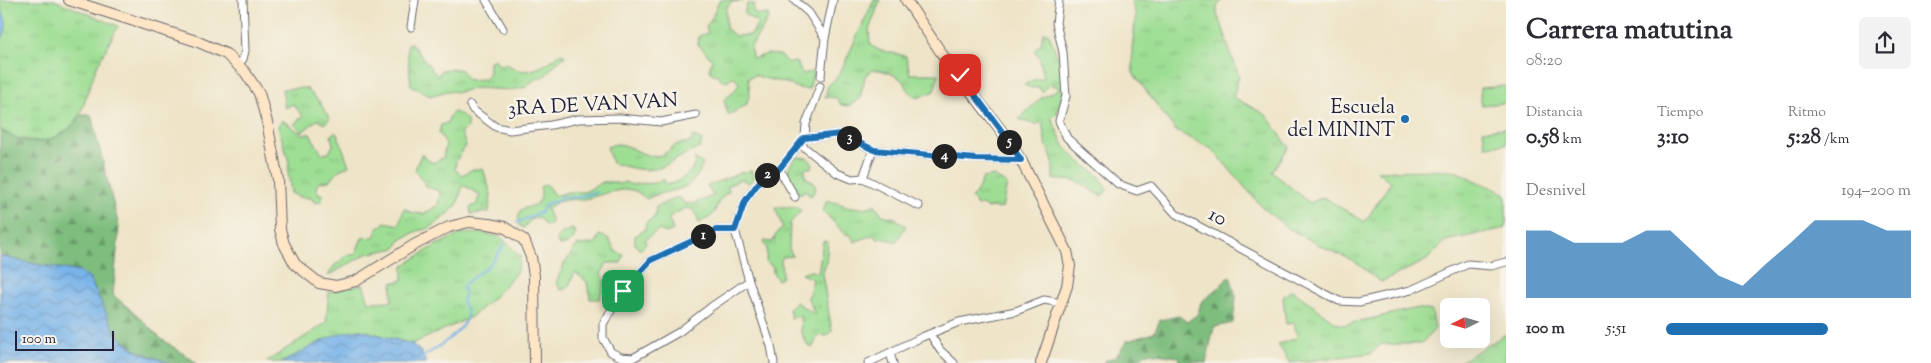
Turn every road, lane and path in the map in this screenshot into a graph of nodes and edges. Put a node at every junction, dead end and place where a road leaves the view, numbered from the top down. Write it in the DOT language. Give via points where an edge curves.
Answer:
graph roads {
  1 [pos="69,0"];
  2 [pos="243,0"];
  3 [pos="415,0"];
  4 [pos="486,0"];
  5 [pos="794,0"];
  6 [pos="833,0"];
  7 [pos="906,0"];
  8 [pos="1059,0"];
  9 [pos="411,27"];
  10 [pos="503,30"];
  11 [pos="825,38"];
  12 [pos="238,66"];
  13 [pos="821,76"];
  14 [pos="820,86"];
  15 [pos="470,105"];
  16 [pos="696,115"];
  17 [pos="802,141"];
  18 [pos="874,150"];
  19 [pos="1021,160"];
  20 [pos="779,169"];
  21 [pos="863,178"];
  22 [pos="795,197"];
  23 [pos="919,206"];
  24 [pos="735,230"];
  25 [pos="1506,262"];
  26 [pos="749,281"];
  27 [pos="1062,302"];
  28 [pos="930,334"];
  29 [pos="890,353"];
  30 [pos="535,363"];
  31 [pos="774,363"];
  32 [pos="868,363"];
  33 [pos="893,363"];
  34 [pos="954,363"];
  35 [pos="1041,363"];
  1 -- 12 [label="main road" via="196,41 226,54"];
  2 -- 12 [label="street" via="245,51"];
  3 -- 9 [label="street"];
  4 -- 10 [label="street"];
  5 -- 11 [label="street" via="809,13"];
  6 -- 11 [label="street"];
  7 -- 19 [label="main road"];
  8 -- 25 [label="street, 10" via="1056,22 1063,52 1066,96 1059,121 1067,138 1118,184 1138,190 1151,186 1176,214 1339,301 1359,302 1411,290 1468,264 1491,266"];
  11 -- 13 [label="street"];
  12 -- 30 [label="main road" via="259,93 262,103 278,180 280,229 295,264 319,283 336,286 356,282 414,245 449,228 469,222 504,227 524,240 531,257"];
  14 -- 17 [label="street"];
  15 -- 16 [label="street, 3RA DE VAN VAN" via="496,127 510,130 578,119 620,118 660,122"];
  17 -- 18 [label="street" via="841,134"];
  17 -- 20 [label="street"];
  17 -- 21 [label="street" via="837,173 852,179"];
  18 -- 19 [label="street"];
  18 -- 21 [label="street"];
  19 -- 27 [label="main road" via="1067,251 1070,266"];
  20 -- 22 [label="street"];
  20 -- 24 [label="street" via="763,177 745,201"];
  21 -- 23 [label="street"];
  24 -- 26 [label="street"];
  24 -- 26 [label="street" via="716,230 651,260 623,291 603,324 604,338 611,352 633,358 679,332"];
  26 -- 31 [label="street"];
  27 -- 28 [label="street" via="1044,300 1016,311 959,322"];
  27 -- 35 [label="main road"];
  28 -- 29 [label="street"];
  28 -- 34 [label="street"];
  29 -- 32 [label="street"];
  29 -- 33 [label="street"];
}
